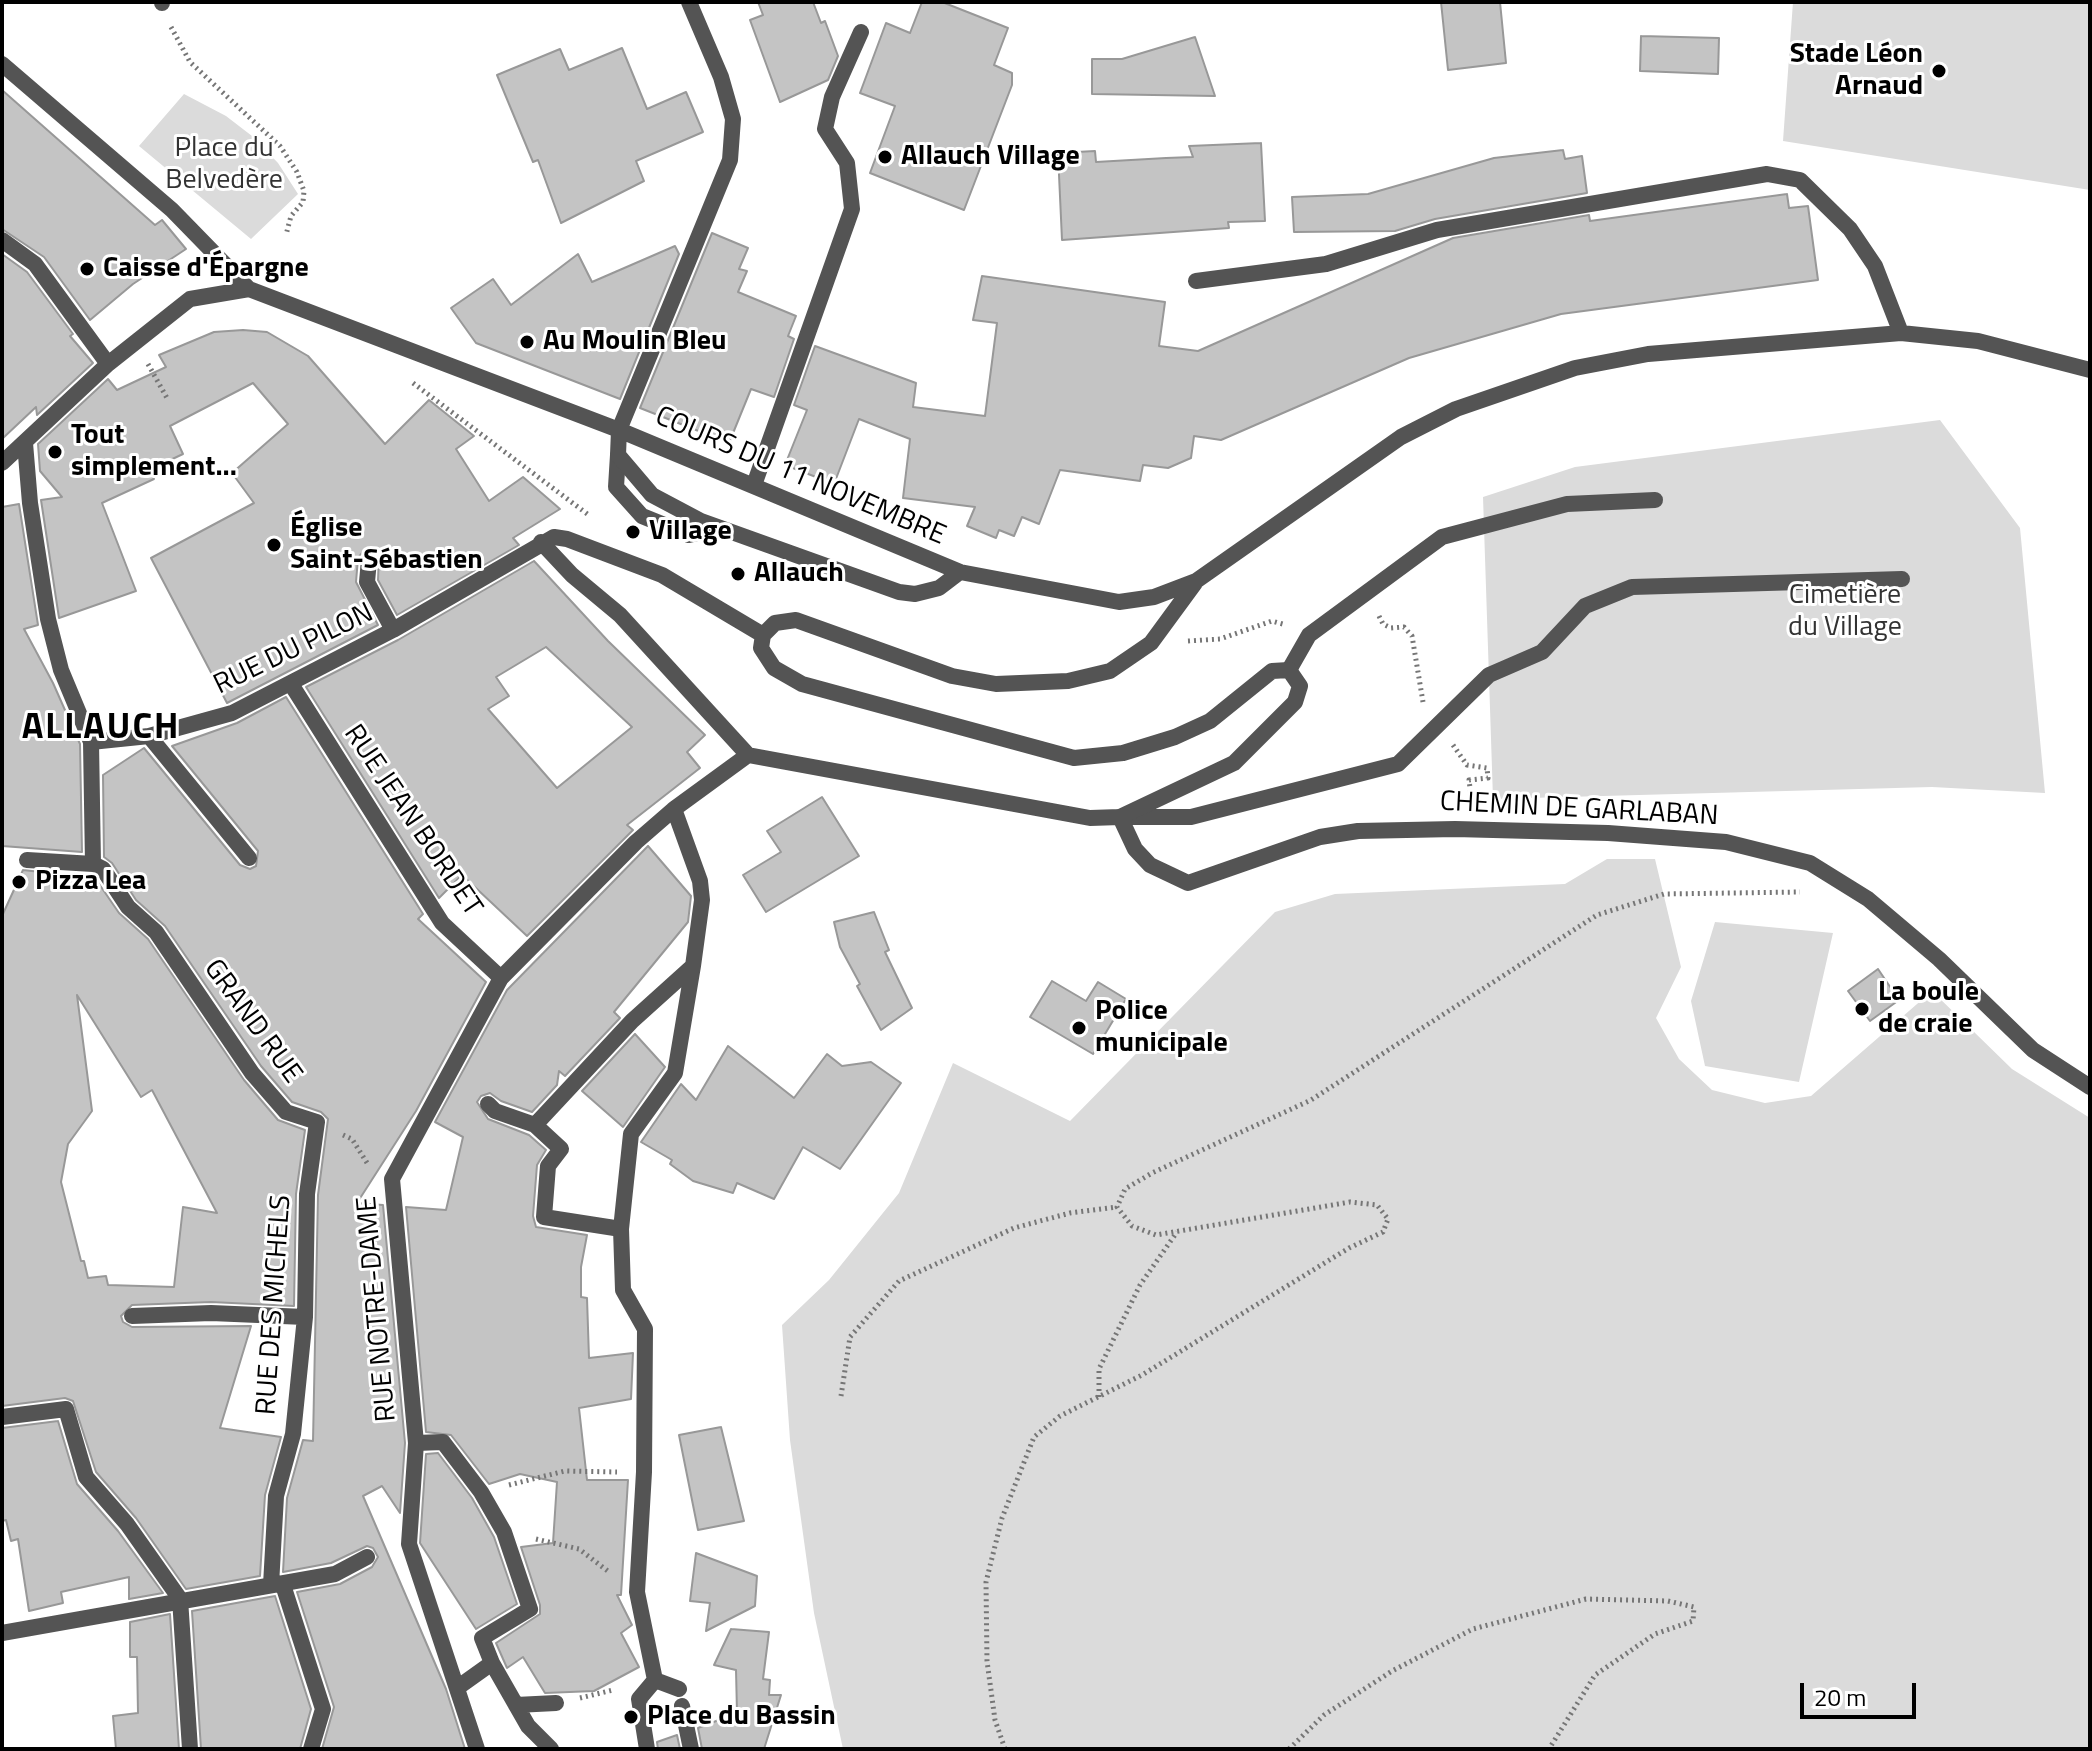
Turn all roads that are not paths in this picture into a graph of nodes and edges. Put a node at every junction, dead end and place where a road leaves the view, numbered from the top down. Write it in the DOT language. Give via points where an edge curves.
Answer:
graph roads {
  1 [pos="689,2"];
  2 [pos="861,32"];
  3 [pos="2,64"];
  4 [pos="2,240"];
  5 [pos="1196,281"];
  6 [pos="249,289"];
  7 [pos="1901,333"];
  8 [pos="108,364"];
  9 [pos="2090,370"];
  10 [pos="619,430"];
  11 [pos="25,443"];
  12 [pos="2,463"];
  13 [pos="754,485"];
  14 [pos="1655,500"];
  15 [pos="541,542"];
  16 [pos="369,560"];
  17 [pos="960,572"];
  18 [pos="1902,579"];
  19 [pos="1196,581"];
  20 [pos="393,630"];
  21 [pos="763,635"];
  22 [pos="1289,670"];
  23 [pos="291,684"];
  24 [pos="149,736"];
  25 [pos="91,742"];
  26 [pos="748,755"];
  27 [pos="674,809"];
  28 [pos="1120,817"];
  29 [pos="249,858"];
  30 [pos="27,860"];
  31 [pos="93,864"];
  32 [pos="693,966"];
  33 [pos="501,978"];
  34 [pos="2090,1087"];
  35 [pos="488,1104"];
  36 [pos="317,1122"];
  37 [pos="535,1125"];
  38 [pos="621,1229"];
  39 [pos="132,1316"];
  40 [pos="305,1317"];
  41 [pos="2,1417"];
  42 [pos="416,1443"];
  43 [pos="367,1557"];
  44 [pos="277,1585"];
  45 [pos="180,1599"];
  46 [pos="2,1633"];
  47 [pos="492,1663"];
  48 [pos="655,1680"];
  49 [pos="457,1688"];
  50 [pos="556,1703"];
  51 [pos="516,1705"];
  52 [pos="190,1749"];
  53 [pos="311,1749"];
  54 [pos="477,1749"];
  55 [pos="551,1749"];
  56 [pos="647,1749"];
  57 [pos="691,1749"];
  1 -- 10 [label="street" via="733,119 730,160"];
  2 -- 13 [label="street" via="832,97 825,129 847,163 852,209"];
  3 -- 6 [label="street" via="172,210"];
  4 -- 8 [label="street" via="35,264"];
  5 -- 7 [label="street" via="1326,264 1437,230 1767,174 1800,180 1850,229 1875,266"];
  6 -- 8 [label="street" via="190,299"];
  6 -- 10 [label="street, COURS DU 11 NOVEMBRE"];
  7 -- 9 [label="street" via="1978,341"];
  7 -- 19 [label="street" via="1648,354 1575,368 1456,409 1401,437"];
  8 -- 11 [label="street"];
  10 -- 13 [label="street, COURS DU 11 NOVEMBRE"];
  10 -- 17 [label="street, COURS DU 11 NOVEMBRE" via="618,455 652,495 719,528 899,592 939,588"];
  11 -- 12 [label="street"];
  11 -- 25 [label="street" via="48,619 61,670"];
  13 -- 17 [label="street, COURS DU 11 NOVEMBRE"];
  14 -- 22 [label="street" via="1567,504 1442,537 1309,635"];
  15 -- 20 [label="street, RUE DU PILON"];
  15 -- 21 [label="street" via="567,539 662,575"];
  15 -- 26 [label="street" via="620,615"];
  16 -- 20 [label="street" via="367,582"];
  17 -- 19 [label="street, COURS DU 11 NOVEMBRE" via="1119,602 1154,597"];
  18 -- 28 [label="street" via="1632,587 1585,606 1542,652 1489,675 1398,764 1191,817"];
  19 -- 21 [label="street" via="1151,643 1110,671 1068,681 996,684 952,676 796,620 775,623"];
  20 -- 23 [label="street, RUE DU PILON"];
  21 -- 22 [label="street" via="761,648 774,668 802,684 1074,758 1123,753 1175,737 1210,721 1272,671"];
  22 -- 28 [label="street" via="1300,686 1295,702 1234,763"];
  23 -- 24 [label="street, RUE DU PILON" via="232,713"];
  23 -- 33 [label="street, RUE JEAN BORDET" via="442,923"];
  24 -- 25 [label="street, RUE DU PILON"];
  24 -- 29 [label="street"];
  25 -- 31 [label="street"];
  26 -- 27 [label="street, RUE NOTRE-DAME"];
  26 -- 28 [label="street" via="1090,818"];
  27 -- 32 [label="street" via="700,881"];
  27 -- 33 [label="street, RUE NOTRE-DAME"];
  28 -- 34 [label="street, CHEMIN DE GARLABAN" via="1135,849 1150,865 1188,883 1320,837 1358,831 1608,833 1726,842 1810,863 1868,899 2033,1050"];
  30 -- 31 [label="street"];
  31 -- 36 [label="street, GRAND RUE" via="156,932 286,1112"];
  32 -- 37 [label="street" via="632,1021"];
  32 -- 38 [label="street" via="675,1073 631,1134"];
  33 -- 42 [label="street, RUE NOTRE-DAME" via="392,1179"];
  35 -- 37 [label="street"];
  36 -- 40 [label="street, RUE DES MICHELS" via="307,1194"];
  37 -- 38 [label="street" via="561,1149 548,1166 544,1217"];
  38 -- 48 [label="street" via="623,1290 645,1329 637,1592"];
  39 -- 40 [label="street"];
  40 -- 44 [label="street, RUE DES MICHELS" via="293,1434 276,1496"];
  41 -- 45 [label="street" via="66,1409 86,1477"];
  42 -- 47 [label="street" via="443,1442 504,1532 530,1609 482,1638"];
  42 -- 49 [label="street, RUE NOTRE-DAME" via="409,1544"];
  43 -- 44 [label="street" via="335,1574"];
  44 -- 45 [label="street"];
  44 -- 53 [label="street" via="323,1709"];
  45 -- 46 [label="street"];
  45 -- 52 [label="street"];
  47 -- 49 [label="street"];
  47 -- 51 [label="street"];
  48 -- 56 [label="street" via="639,1699"];
  48 -- 57 [label="street" via="681,1698"];
  49 -- 54 [label="street, RUE NOTRE-DAME"];
  50 -- 51 [label="street"];
  51 -- 55 [label="street"];
}
